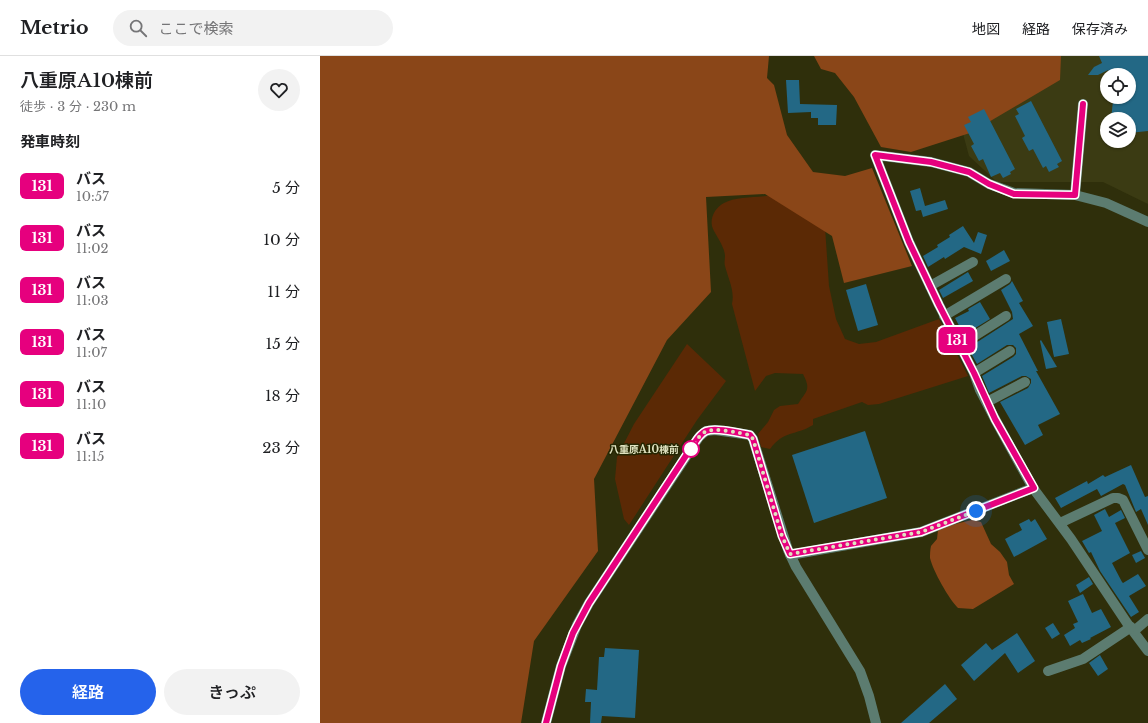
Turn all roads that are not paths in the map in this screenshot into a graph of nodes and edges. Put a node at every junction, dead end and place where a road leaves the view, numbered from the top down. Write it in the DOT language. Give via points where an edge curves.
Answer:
graph roads {
  1 [pos="1083,104"];
  2 [pos="1075,195"];
  3 [pos="1148,222"];
  4 [pos="973,262"];
  5 [pos="1006,279"];
  6 [pos="930,286"];
  7 [pos="944,316"];
  8 [pos="1006,316"];
  9 [pos="960,346"];
  10 [pos="1010,351"];
  11 [pos="974,373"];
  12 [pos="1026,382"];
  13 [pos="987,402"];
  14 [pos="1034,488"];
  15 [pos="1060,523"];
  16 [pos="1148,550"];
  17 [pos="790,554"];
  18 [pos="1148,619"];
  19 [pos="1132,629"];
  20 [pos="1148,651"];
  21 [pos="1048,671"];
  22 [pos="546,723"];
  23 [pos="876,723"];
  1 -- 2 [label="street"];
  2 -- 3 [label="street" via="1106,203"];
  2 -- 6 [label="street" via="1014,194 969,172 931,162 875,155 909,242"];
  4 -- 6 [label="street"];
  5 -- 7 [label="street"];
  6 -- 7 [label="street"];
  7 -- 9 [label="street"];
  8 -- 9 [label="street"];
  9 -- 11 [label="street"];
  10 -- 11 [label="street"];
  11 -- 13 [label="street"];
  12 -- 13 [label="street"];
  13 -- 14 [label="street"];
  14 -- 15 [label="street"];
  14 -- 17 [label="street" via="921,532"];
  15 -- 16 [label="street" via="1118,498 1123,500"];
  15 -- 19 [label="street"];
  17 -- 22 [label="street" via="782,536 753,439 750,435 706,431 699,437 589,603 577,625 561,666"];
  17 -- 23 [label="street" via="860,671"];
  18 -- 19 [label="street"];
  19 -- 20 [label="street"];
  19 -- 21 [label="street" via="1083,659"];
}
